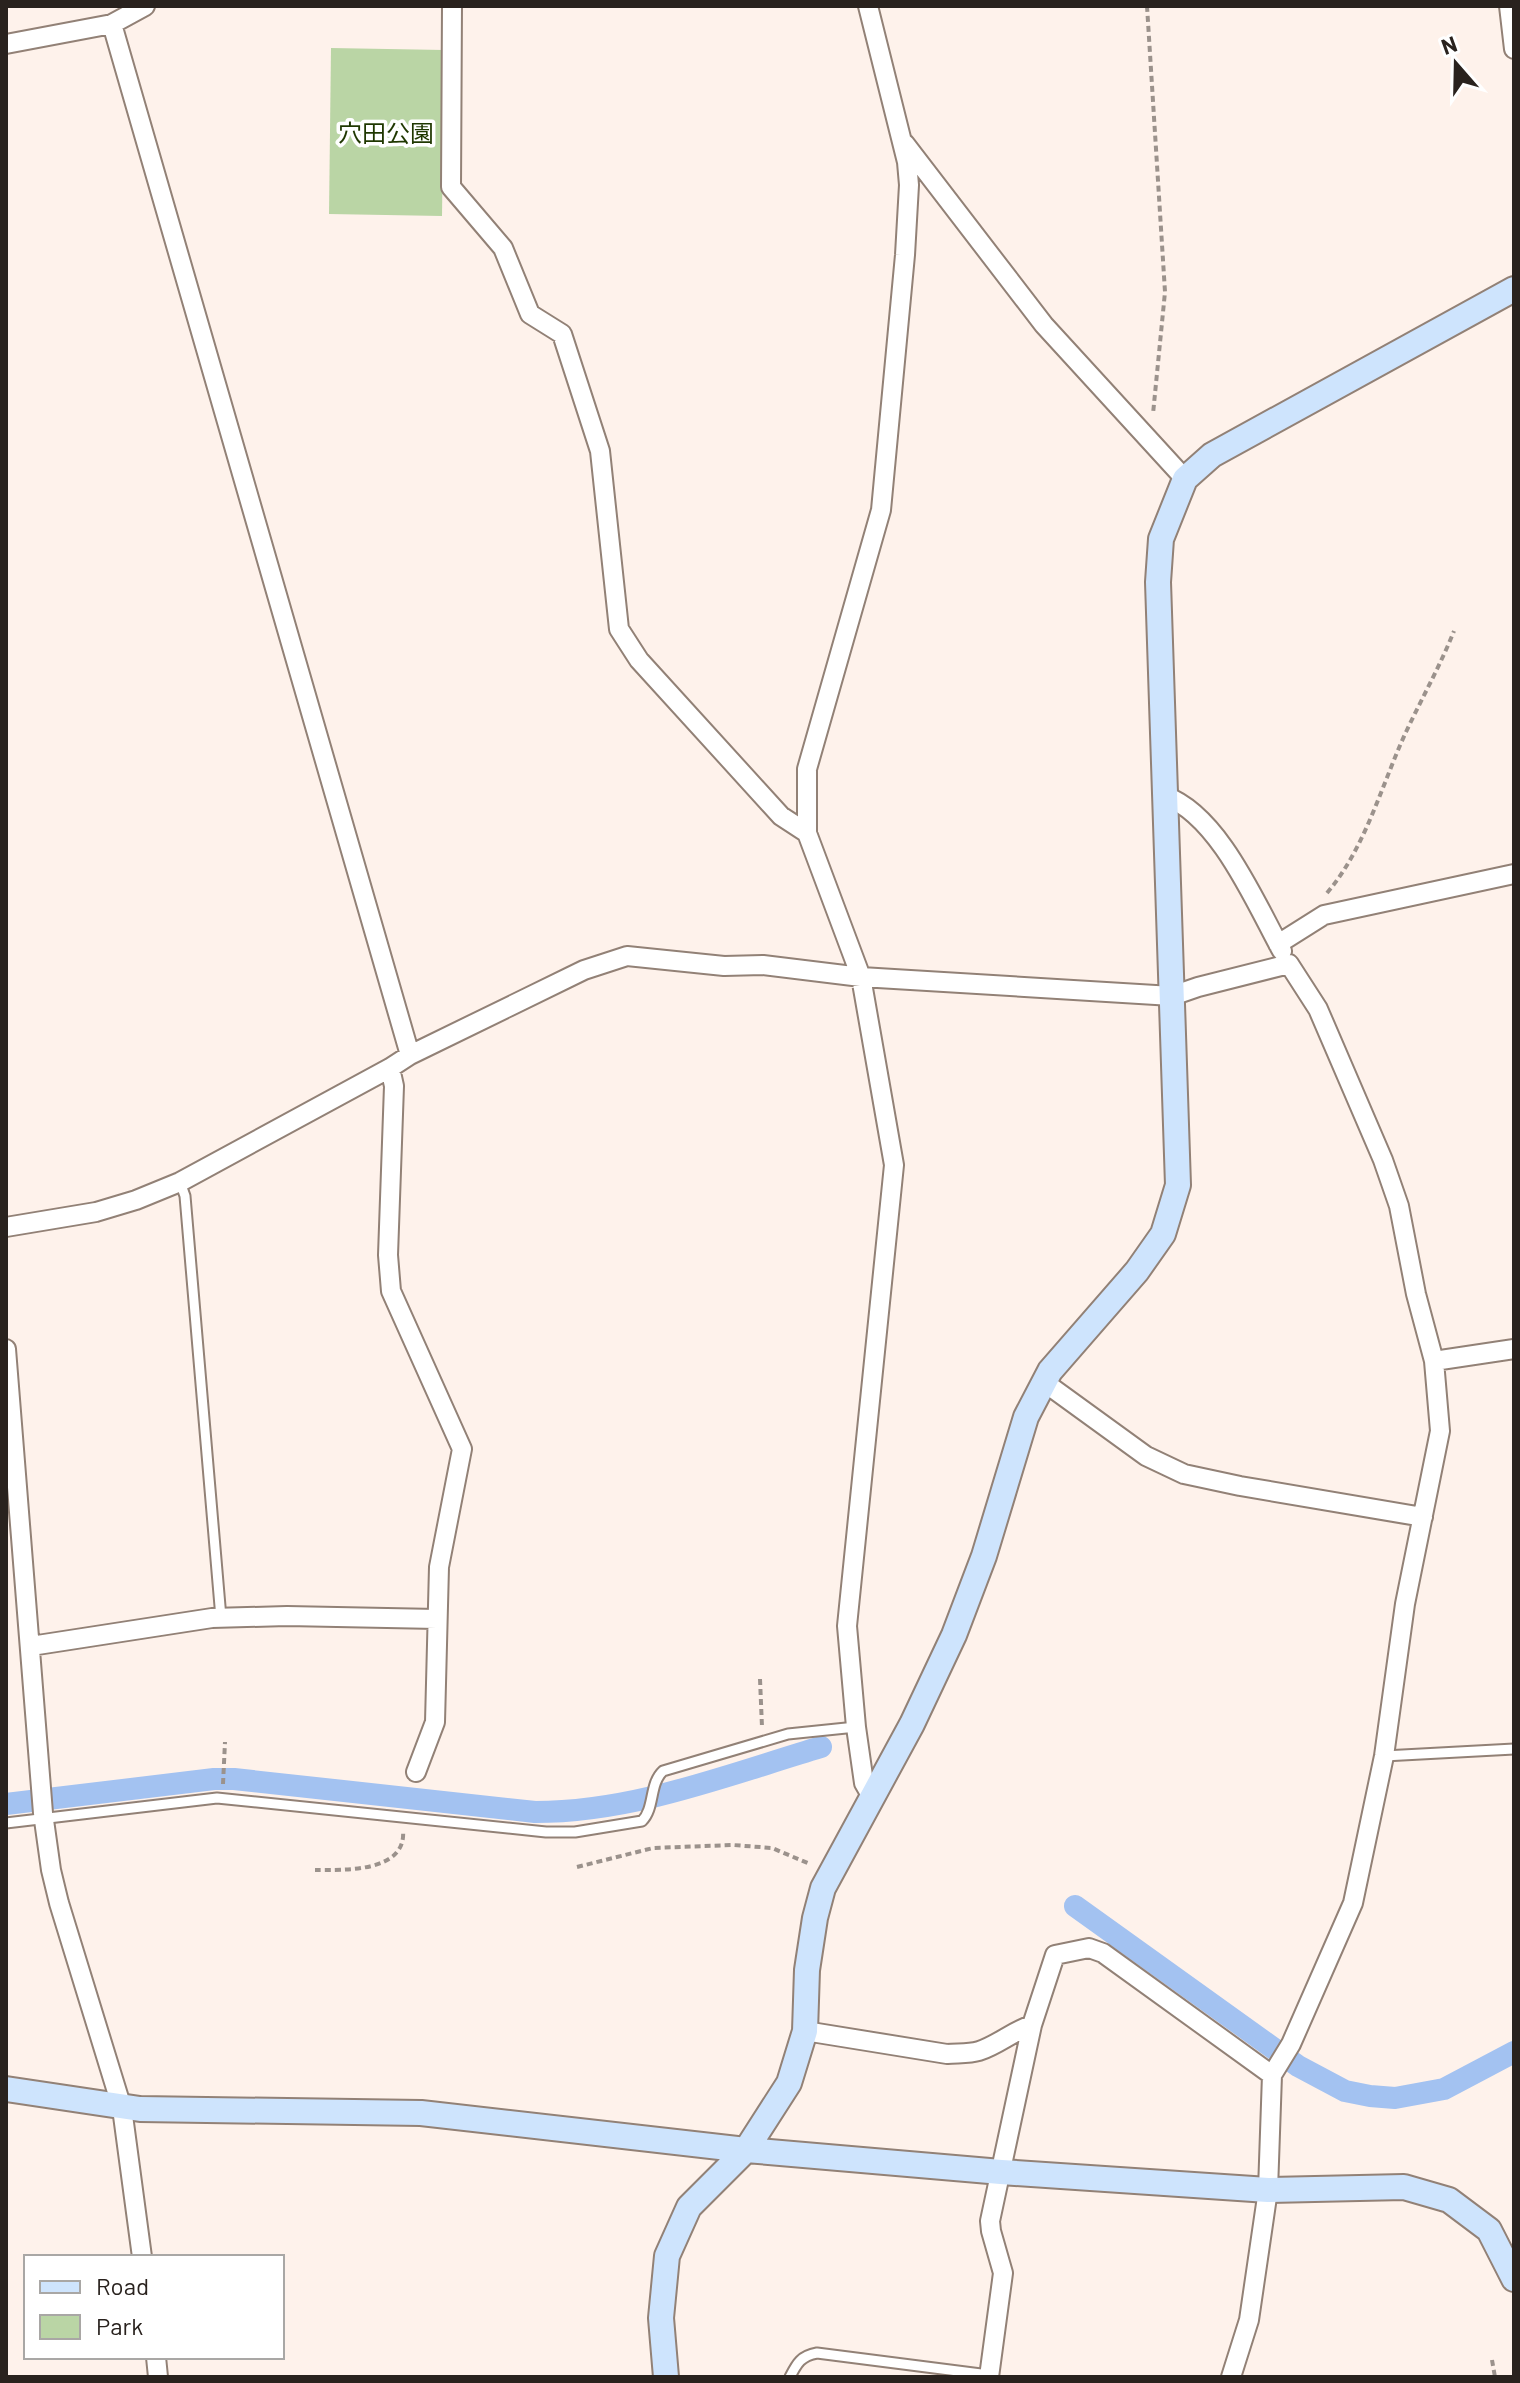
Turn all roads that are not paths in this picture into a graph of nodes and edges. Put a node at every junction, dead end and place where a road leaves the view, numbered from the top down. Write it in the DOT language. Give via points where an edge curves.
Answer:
graph roads {
  1 [pos="145,6"];
  2 [pos="452,6"];
  3 [pos="868,6"];
  4 [pos="1509,6"];
  5 [pos="112,24"];
  6 [pos="6,44"];
  7 [pos="1514,49"];
  8 [pos="902,140"];
  9 [pos="1514,289"];
  10 [pos="1185,479"];
  11 [pos="1165,796"];
  12 [pos="807,833"];
  13 [pos="1514,874"];
  14 [pos="1278,944"];
  15 [pos="1289,964"];
  16 [pos="861,977"];
  17 [pos="1172,996"];
  18 [pos="410,1055"];
  19 [pos="390,1068"];
  20 [pos="180,1182"];
  21 [pos="6,1227"];
  22 [pos="6,1349"];
  23 [pos="1514,1349"];
  24 [pos="1434,1361"];
  25 [pos="1044,1382"];
  26 [pos="1423,1517"];
  27 [pos="221,1618"];
  28 [pos="437,1619"];
  29 [pos="31,1646"];
  30 [pos="856,1727"];
  31 [pos="1514,1749"];
  32 [pos="1384,1756"];
  33 [pos="416,1772"];
  34 [pos="872,1797"];
  35 [pos="44,1816"];
  36 [pos="6,1823"];
  37 [pos="1032,2025"];
  38 [pos="805,2031"];
  39 [pos="1274,2070"];
  40 [pos="6,2089"];
  41 [pos="122,2108"];
  42 [pos="746,2150"];
  43 [pos="1001,2172"];
  44 [pos="1268,2190"];
  45 [pos="142,2255"];
  46 [pos="1514,2279"];
  47 [pos="989,2376"];
  48 [pos="666,2377"];
  49 [pos="790,2377"];
  50 [pos="1231,2377"];
  1 -- 5 [label="street"];
  2 -- 12 [label="street" via="451,187 503,248 530,314 562,334 600,451 619,629 639,660 781,816"];
  3 -- 8 [label="street"];
  4 -- 7 [label="street"];
  5 -- 6 [label="street"];
  5 -- 18 [label="street"];
  8 -- 10 [label="street" via="1044,325"];
  8 -- 12 [label="street" via="909,207 881,510 807,769"];
  9 -- 10 [label="street" via="1212,455"];
  10 -- 11 [label="street" via="1161,539 1158,582"];
  11 -- 14 [label="street" via="1191,811 1222,846"];
  11 -- 17 [label="street"];
  12 -- 16 [label="street"];
  13 -- 14 [label="street" via="1324,915"];
  14 -- 15 [label="street"];
  15 -- 17 [label="street"];
  15 -- 24 [label="street" via="1318,1009 1383,1160 1399,1206"];
  16 -- 17 [label="street"];
  16 -- 18 [label="street" via="627,956 584,970"];
  16 -- 30 [label="street" via="894,1165 847,1626"];
  17 -- 25 [label="street" via="1178,1185 1163,1234"];
  18 -- 19 [label="street"];
  19 -- 20 [label="street"];
  19 -- 28 [label="street" via="391,1291 462,1449 439,1567"];
  20 -- 21 [label="street" via="96,1212"];
  20 -- 27 [label="lane"];
  22 -- 29 [label="street"];
  23 -- 24 [label="street"];
  24 -- 26 [label="street" via="1440,1431"];
  25 -- 26 [label="street" via="1146,1456 1184,1474"];
  25 -- 34 [label="street" via="1026,1417 954,1635"];
  26 -- 32 [label="street"];
  27 -- 28 [label="street"];
  27 -- 29 [label="street"];
  28 -- 33 [label="street" via="435,1722"];
  29 -- 35 [label="street"];
  30 -- 34 [label="street" via="864,1783"];
  30 -- 35 [label="lane" via="802,1732 663,1771 648,1815 636,1823 575,1832 217,1798"];
  31 -- 32 [label="lane"];
  32 -- 39 [label="street" via="1353,1903 1291,2044"];
  34 -- 38 [label="street" via="830,1872 815,1918"];
  35 -- 36 [label="lane"];
  35 -- 41 [label="street" via="59,1903"];
  37 -- 38 [label="street" via="979,2051 956,2054"];
  37 -- 39 [label="street" via="1055,1955 1089,1948"];
  37 -- 43 [label="street"];
  38 -- 42 [label="street" via="789,2083"];
  39 -- 44 [label="street"];
  40 -- 41 [label="street"];
  41 -- 42 [label="street" via="421,2113"];
  41 -- 45 [label="street"];
  42 -- 43 [label="street"];
  42 -- 48 [label="street" via="689,2207 667,2256 661,2318"];
  43 -- 44 [label="street"];
  43 -- 47 [label="street" via="990,2221 1003,2273"];
  44 -- 46 [label="street" via="1404,2187 1449,2200 1489,2230"];
  44 -- 50 [label="street" via="1249,2320"];
  47 -- 49 [label="lane" via="817,2353 797,2362"];
}
